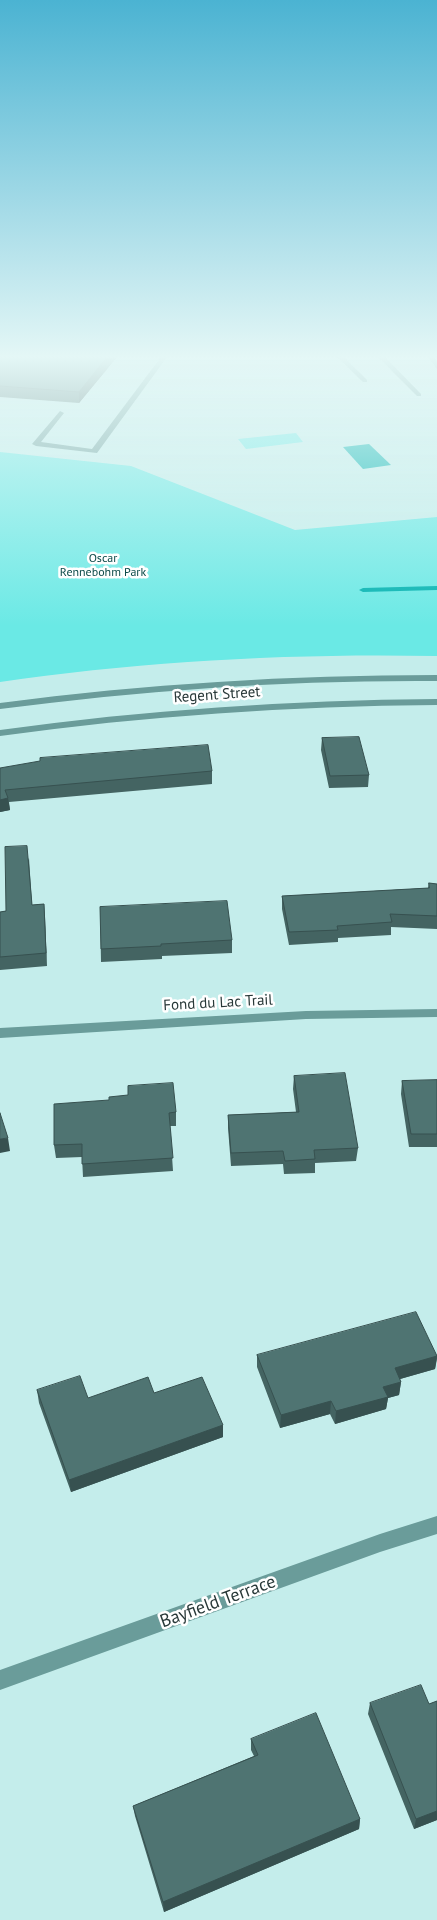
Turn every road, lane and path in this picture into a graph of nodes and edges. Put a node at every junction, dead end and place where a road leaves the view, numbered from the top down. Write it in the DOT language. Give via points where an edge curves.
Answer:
graph roads {
  1 [pos="58,447"];
  2 [pos="97,447"];
  3 [pos="437,678"];
  4 [pos="437,702"];
  5 [pos="0,706"];
  6 [pos="0,733"];
  7 [pos="437,1014"];
  8 [pos="0,1033"];
  9 [pos="437,1525"];
  10 [pos="0,1680"];
  1 -- 2 [label="street" via="94,451"];
  3 -- 5 [label="street, Regent Street" via="277,680 109,693"];
  4 -- 6 [label="street, Regent Street" via="284,705 182,712"];
  7 -- 8 [label="street, Fond du Lac Trail" via="306,1015"];
  9 -- 10 [label="street, Bayfield Terrace"];
}
